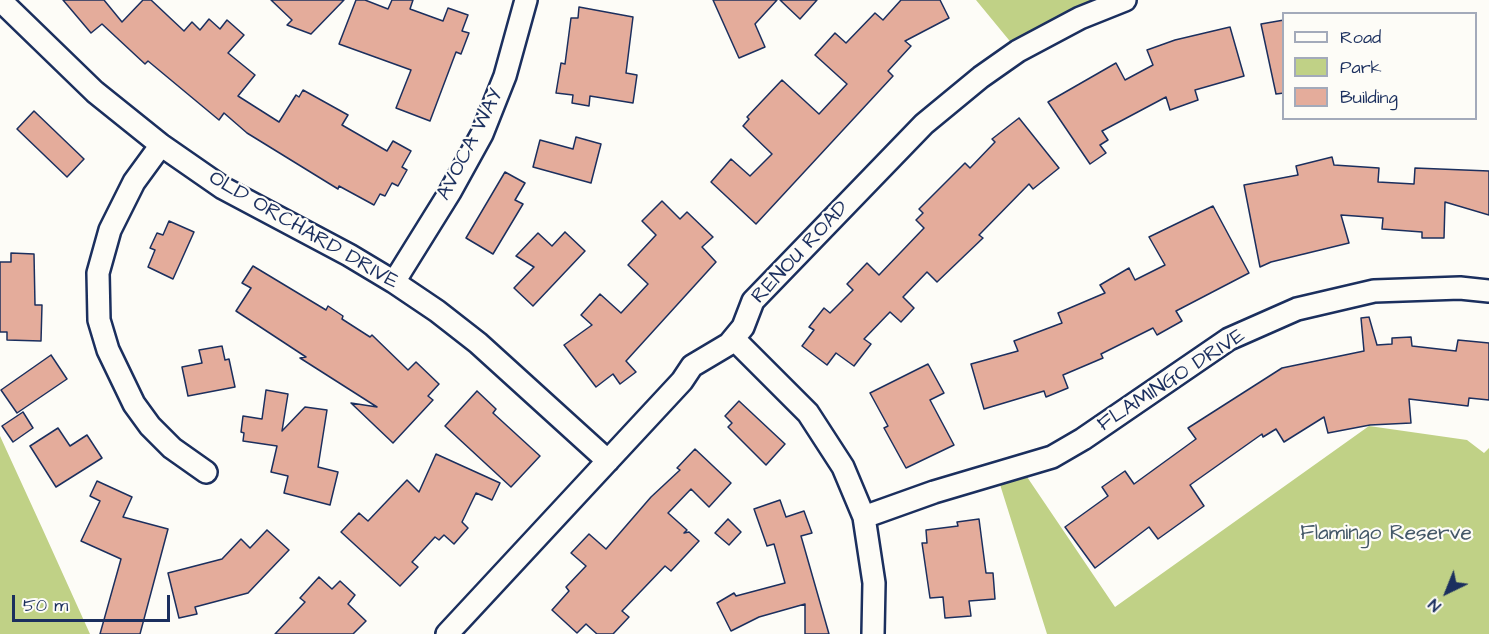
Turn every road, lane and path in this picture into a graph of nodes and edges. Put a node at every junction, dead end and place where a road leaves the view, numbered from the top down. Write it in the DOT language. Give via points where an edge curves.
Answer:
graph roads {
  1 [pos="0,0"];
  2 [pos="526,0"];
  3 [pos="1125,0"];
  4 [pos="161,145"];
  5 [pos="394,282"];
  6 [pos="1489,291"];
  7 [pos="734,339"];
  8 [pos="608,461"];
  9 [pos="206,472"];
  10 [pos="864,517"];
  11 [pos="447,634"];
  12 [pos="873,634"];
  1 -- 4 [label="street, OLD ORCHARD DRIVE" via="95,92"];
  2 -- 5 [label="street, AVOCA WAY" via="505,76 482,134"];
  3 -- 7 [label="street, RENOU ROAD" via="1049,34 950,101 753,302"];
  4 -- 5 [label="street, OLD ORCHARD DRIVE" via="223,188"];
  4 -- 9 [label="street" via="134,182 110,230 98,273 99,320 114,367 134,404 172,448"];
  5 -- 8 [label="street, OLD ORCHARD DRIVE" via="478,343"];
  6 -- 10 [label="street, FLAMINGO DRIVE" via="1374,291 1289,312 1228,339 1052,457"];
  7 -- 8 [label="street, RENOU ROAD" via="718,353 692,366"];
  7 -- 10 [label="street" via="818,426 843,467"];
  8 -- 11 [label="street, RENOU ROAD"];
  10 -- 12 [label="street" via="874,583"];
}
